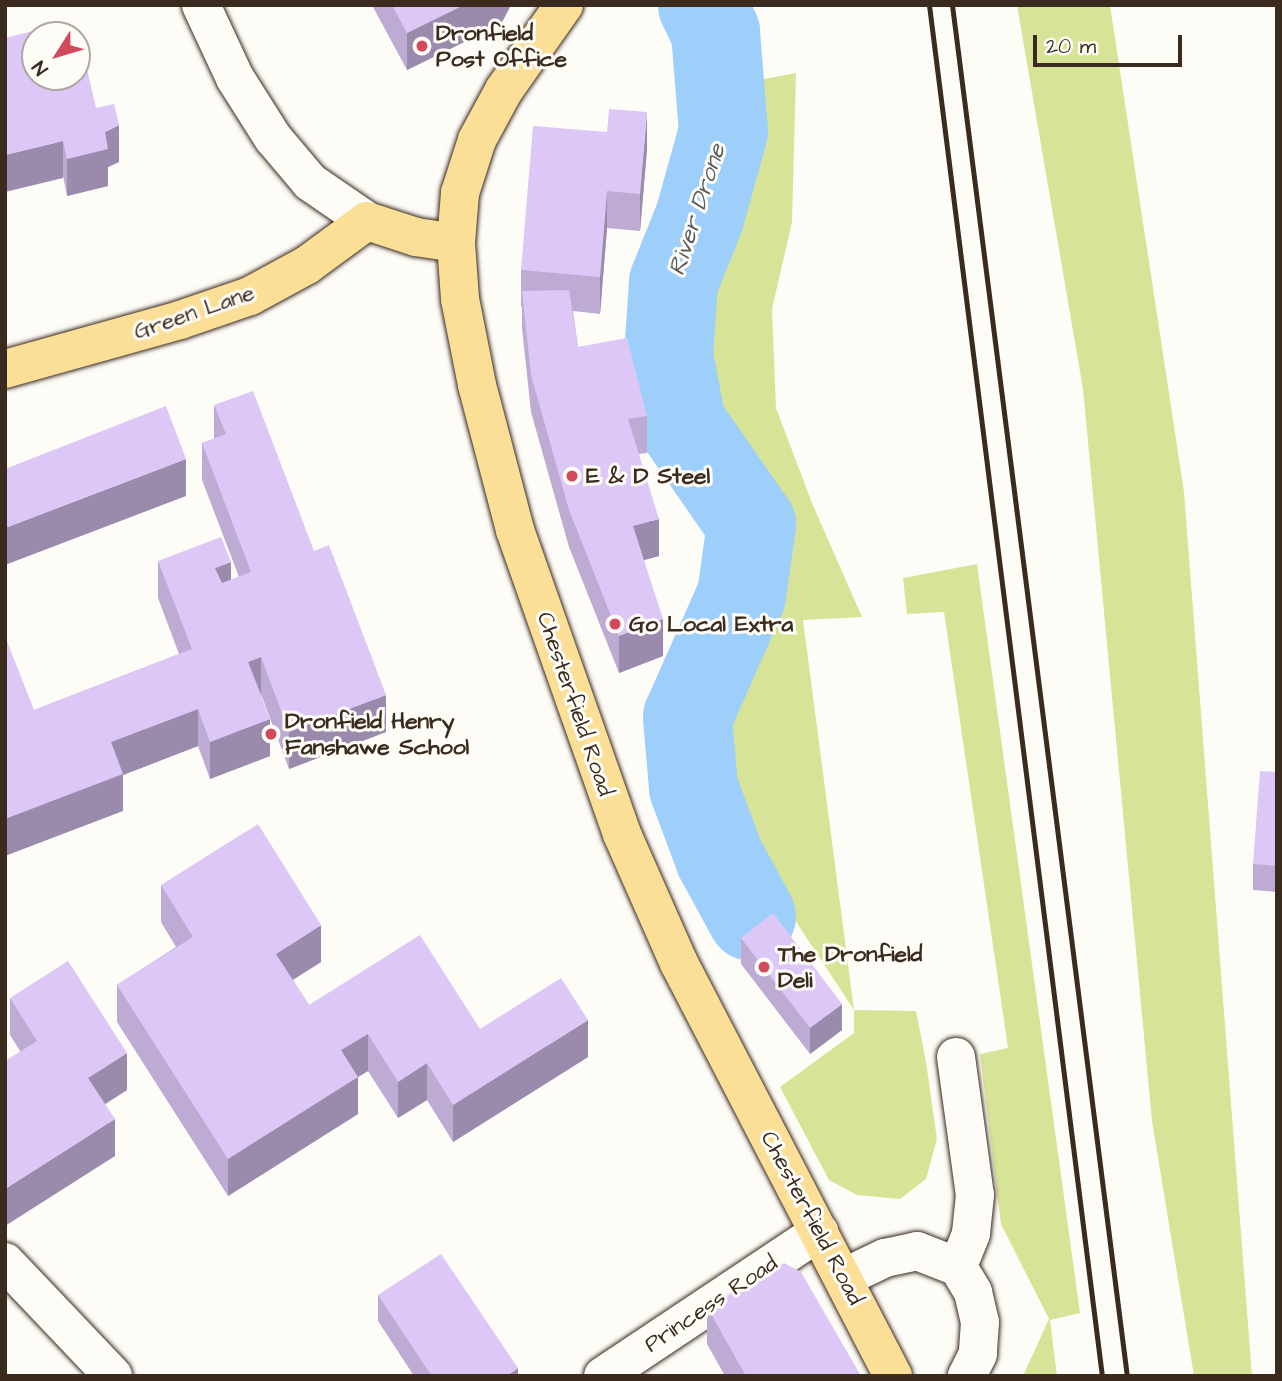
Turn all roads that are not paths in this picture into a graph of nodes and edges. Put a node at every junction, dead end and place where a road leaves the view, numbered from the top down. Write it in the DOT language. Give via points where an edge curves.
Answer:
graph roads {
  1 [pos="201,5"];
  2 [pos="564,5"];
  3 [pos="367,221"];
  4 [pos="456,243"];
  5 [pos="5,369"];
  6 [pos="956,1057"];
  7 [pos="819,1232"];
  8 [pos="5,1262"];
  9 [pos="958,1267"];
  10 [pos="843,1278"];
  11 [pos="113,1376"];
  12 [pos="603,1376"];
  13 [pos="893,1376"];
  14 [pos="967,1376"];
  1 -- 3 [label="street" via="235,78 273,138 310,182"];
  2 -- 4 [label="main road, Chesterfield Road" via="504,90 477,140 460,193"];
  3 -- 4 [label="main road" via="416,237"];
  3 -- 5 [label="main road, Green Lane" via="307,265 250,296"];
  4 -- 7 [label="main road, Chesterfield Road" via="460,299 477,385 515,530 617,822 679,963"];
  6 -- 9 [label="street" via="975,1195 971,1234"];
  7 -- 10 [label="main road, Chesterfield Road"];
  7 -- 12 [label="street, Princess Road"];
  8 -- 11 [label="street"];
  9 -- 10 [label="street" via="917,1251 885,1258"];
  9 -- 14 [label="street" via="973,1292 981,1322 978,1354"];
  10 -- 13 [label="main road, Chesterfield Road"];
}
